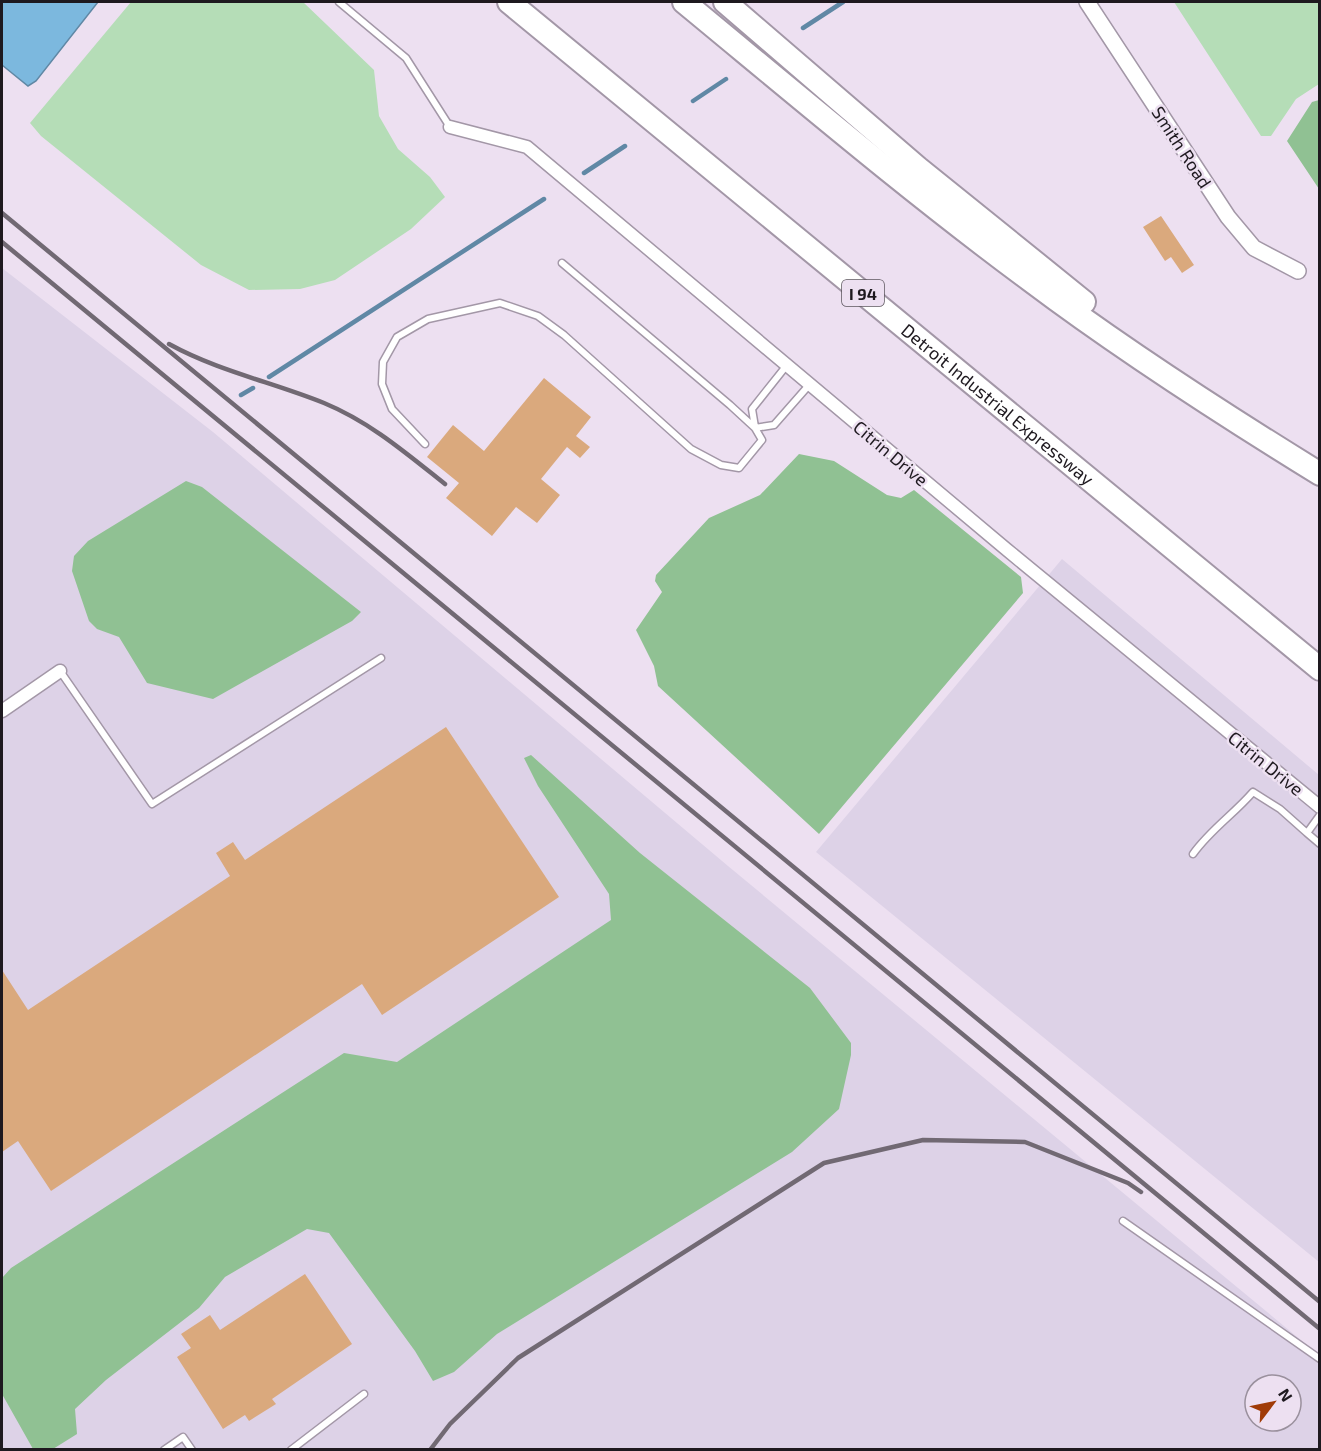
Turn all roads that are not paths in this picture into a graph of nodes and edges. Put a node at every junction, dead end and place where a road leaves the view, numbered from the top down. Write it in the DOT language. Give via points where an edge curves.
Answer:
graph roads {
  1 [pos="339,2"];
  2 [pos="509,2"];
  3 [pos="684,2"];
  4 [pos="724,2"];
  5 [pos="1087,2"];
  6 [pos="450,127"];
  7 [pos="562,263"];
  8 [pos="1298,271"];
  9 [pos="787,365"];
  10 [pos="810,384"];
  11 [pos="1228,418"];
  12 [pos="755,428"];
  13 [pos="425,444"];
  14 [pos="1320,474"];
  15 [pos="381,658"];
  16 [pos="1320,669"];
  17 [pos="60,671"];
  18 [pos="2,711"];
  19 [pos="1320,807"];
  20 [pos="1320,815"];
  21 [pos="1307,833"];
  22 [pos="1320,844"];
  23 [pos="1193,854"];
  24 [pos="1124,1221"];
  25 [pos="1320,1359"];
  26 [pos="364,1394"];
  27 [pos="164,1449"];
  28 [pos="192,1449"];
  29 [pos="291,1449"];
  1 -- 6 [label="lane" via="406,58"];
  2 -- 16 [label="highway, Detroit Industrial Expressway / I 94"];
  3 -- 11 [label="highway" via="1030,281"];
  4 -- 11 [label="highway" via="918,168"];
  5 -- 8 [label="street, Smith Road" via="1228,217 1254,248"];
  6 -- 9 [label="street, Citrin Drive" via="527,147"];
  7 -- 12 [label="lane"];
  9 -- 10 [label="street, Citrin Drive"];
  9 -- 12 [label="lane" via="752,409"];
  10 -- 12 [label="lane" via="774,425"];
  10 -- 19 [label="street, Citrin Drive"];
  11 -- 14 [label="highway"];
  12 -- 13 [label="lane" via="762,440 739,468 721,465 691,449 538,316 501,303 428,319 397,337 383,362 382,384 392,409"];
  15 -- 17 [label="lane" via="152,804"];
  17 -- 18 [label="street"];
  20 -- 21 [label="lane"];
  21 -- 22 [label="lane"];
  21 -- 23 [label="lane" via="1254,792 1225,823 1208,833"];
  24 -- 25 [label="lane"];
  26 -- 29 [label="lane"];
  27 -- 28 [label="lane" via="183,1437"];
}
